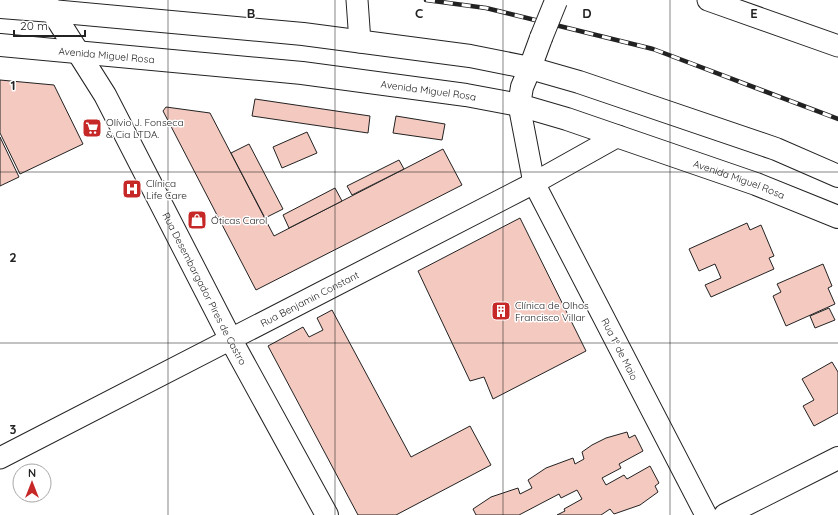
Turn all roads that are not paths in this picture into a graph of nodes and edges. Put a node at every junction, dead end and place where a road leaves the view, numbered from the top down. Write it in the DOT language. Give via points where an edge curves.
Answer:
graph roads {
  1 [pos="556,0"];
  2 [pos="708,0"];
  3 [pos="358,4"];
  4 [pos="49,5"];
  5 [pos="0,7"];
  6 [pos="360,42"];
  7 [pos="0,45"];
  8 [pos="838,46"];
  9 [pos="78,52"];
  10 [pos="530,68"];
  11 [pos="519,105"];
  12 [pos="618,136"];
  13 [pos="838,176"];
  14 [pos="534,183"];
  15 [pos="838,217"];
  16 [pos="232,340"];
  17 [pos="0,458"];
  18 [pos="838,458"];
  19 [pos="327,515"];
  20 [pos="706,515"];
  21 [pos="725,515"];
  1 -- 10 [label="main road, bridge"];
  2 -- 8 [label="street"];
  3 -- 6 [label="street"];
  4 -- 5 [label="main road"];
  4 -- 6 [label="main road"];
  4 -- 9 [label="main road, Rua Desembargador Pires de Castro"];
  6 -- 10 [label="main road" via="470,56"];
  7 -- 9 [label="main road, Avenida Miguel Rosa"];
  9 -- 11 [label="main road, Avenida Miguel Rosa" via="302,73 466,95"];
  9 -- 16 [label="main road, Rua Desembargador Pires de Castro" via="104,95"];
  10 -- 11 [label="main road" via="522,87"];
  10 -- 13 [label="main road" via="776,150"];
  11 -- 12 [label="main road, Avenida Miguel Rosa"];
  11 -- 14 [label="street, Rua 1º de Maio"];
  12 -- 14 [label="street, Rua Benjamin Constant"];
  12 -- 15 [label="main road, Avenida Miguel Rosa" via="756,184"];
  14 -- 16 [label="street, Rua Benjamin Constant"];
  14 -- 20 [label="street, Rua 1º de Maio"];
  16 -- 17 [label="street, Rua Benjamin Constant"];
  16 -- 19 [label="main road, Rua Desembargador Pires de Castro"];
  18 -- 21 [label="main road"];
}
